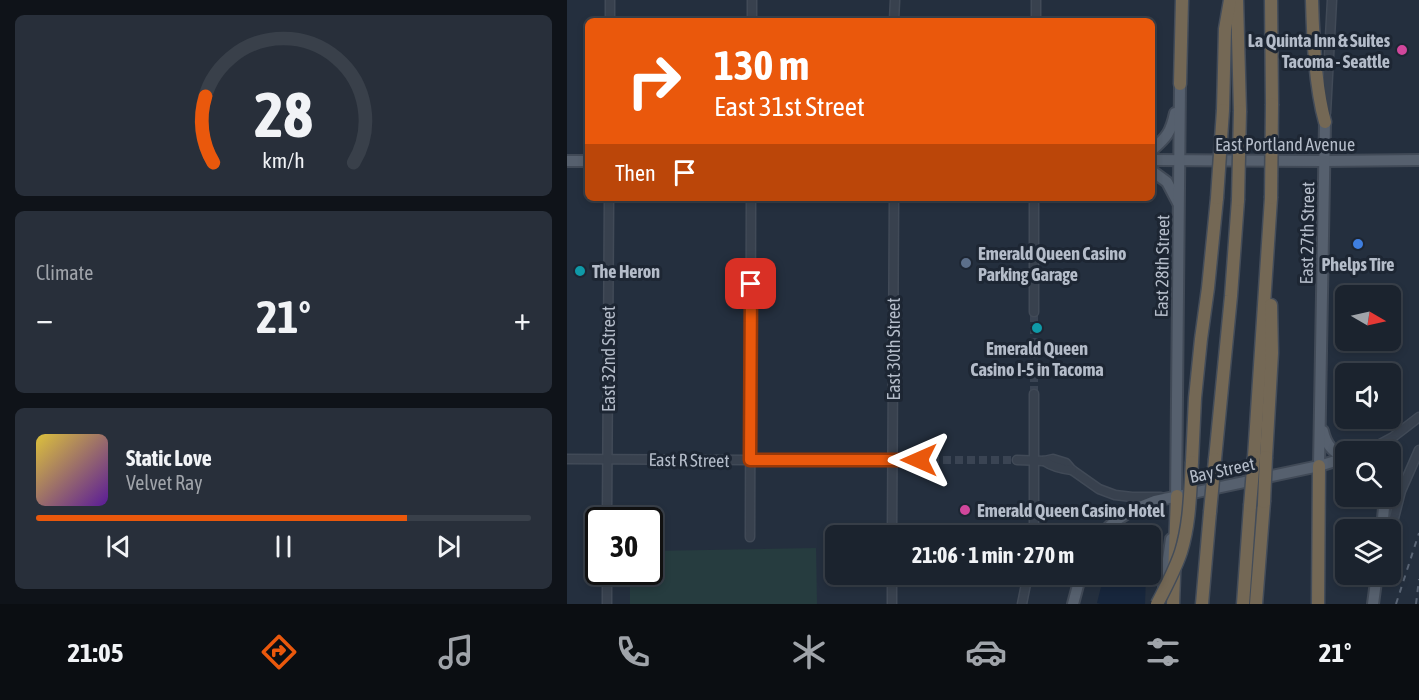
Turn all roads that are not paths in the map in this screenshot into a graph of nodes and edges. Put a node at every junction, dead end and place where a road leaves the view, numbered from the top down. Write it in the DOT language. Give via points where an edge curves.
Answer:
graph roads {
  1 [pos="610,0"];
  2 [pos="752,0"];
  3 [pos="894,0"];
  4 [pos="1036,0"];
  5 [pos="1177,0"];
  6 [pos="1182,0"];
  7 [pos="1230,0"];
  8 [pos="1237,0"];
  9 [pos="1271,0"];
  10 [pos="1312,0"];
  11 [pos="1332,0"];
  12 [pos="610,18"];
  13 [pos="752,18"];
  14 [pos="894,18"];
  15 [pos="1036,18"];
  16 [pos="1180,84"];
  17 [pos="1180,99"];
  18 [pos="1325,122"];
  19 [pos="1155,147"];
  20 [pos="1155,160"];
  21 [pos="1419,160"];
  22 [pos="567,161"];
  23 [pos="585,161"];
  24 [pos="1180,161"];
  25 [pos="1325,161"];
  26 [pos="1155,173"];
  27 [pos="609,201"];
  28 [pos="751,201"];
  29 [pos="894,201"];
  30 [pos="1034,201"];
  31 [pos="1180,206"];
  32 [pos="1034,312"];
  33 [pos="1034,394"];
  34 [pos="1419,417"];
  35 [pos="1320,422"];
  36 [pos="1386,441"];
  37 [pos="1419,450"];
  38 [pos="1335,452"];
  39 [pos="1260,457"];
  40 [pos="567,459"];
  41 [pos="607,459"];
  42 [pos="750,460"];
  43 [pos="892,460"];
  44 [pos="919,460"];
  45 [pos="1017,460"];
  46 [pos="1034,460"];
  47 [pos="1335,461"];
  48 [pos="1319,466"];
  49 [pos="1177,496"];
  50 [pos="607,507"];
  51 [pos="1394,519"];
  52 [pos="892,525"];
  53 [pos="1034,525"];
  54 [pos="1112,525"];
  55 [pos="750,537"];
  56 [pos="607,585"];
  57 [pos="892,585"];
  58 [pos="1025,585"];
  59 [pos="1078,585"];
  60 [pos="1376,585"];
  61 [pos="1379,585"];
  62 [pos="607,604"];
  63 [pos="892,604"];
  64 [pos="1021,604"];
  65 [pos="1073,604"];
  66 [pos="1157,604"];
  67 [pos="1162,604"];
  68 [pos="1173,604"];
  69 [pos="1201,604"];
  70 [pos="1243,604"];
  71 [pos="1256,604"];
  72 [pos="1318,604"];
  73 [pos="1375,604"];
  1 -- 12 [label="street"];
  2 -- 13 [label="street"];
  3 -- 14 [label="street"];
  4 -- 15 [label="street"];
  5 -- 16 [label="street, East 28th Street"];
  6 -- 16 [label="highway"];
  7 -- 66 [label="highway, bridge" via="1225,29 1217,198 1195,398 1189,513 1175,569"];
  8 -- 69 [label="highway, bridge" via="1238,200"];
  9 -- 39 [label="highway, bridge" via="1272,353"];
  10 -- 18 [label="highway"];
  11 -- 18 [label="street, East 27th Street"];
  16 -- 17 [label="main road, East 28th Street"];
  17 -- 19 [label="main road" via="1172,127"];
  17 -- 24 [label="main road, East 28th Street"];
  18 -- 25 [label="main road, East 27th Street"];
  20 -- 24 [label="main road, East Portland Avenue"];
  21 -- 25 [label="main road, East Portland Avenue"];
  22 -- 23 [label="main road"];
  24 -- 25 [label="main road, East Portland Avenue"];
  24 -- 31 [label="main road, East 28th Street"];
  25 -- 35 [label="main road, East 27th Street"];
  26 -- 31 [label="main road" via="1167,182"];
  27 -- 41 [label="street, East 32nd Street"];
  28 -- 42 [label="street"];
  29 -- 43 [label="street, East 30th Street"];
  30 -- 32 [label="street"];
  31 -- 49 [label="main road, East 28th Street"];
  33 -- 46 [label="street"];
  34 -- 36 [label="street"];
  35 -- 38 [label="main road" via="1328,445"];
  35 -- 48 [label="main road, East 27th Street"];
  37 -- 51 [label="street"];
  39 -- 70 [label="highway, bridge" via="1250,506"];
  39 -- 71 [label="highway, bridge" via="1264,502"];
  40 -- 41 [label="street, East R Street"];
  41 -- 42 [label="street, East R Street"];
  41 -- 50 [label="street, East 32nd Street"];
  42 -- 43 [label="street, East R Street"];
  42 -- 55 [label="street"];
  43 -- 44 [label="street, East R Street"];
  43 -- 52 [label="street, East 30th Street"];
  45 -- 46 [label="street"];
  46 -- 49 [label="street" via="1072,470 1115,495"];
  46 -- 53 [label="street"];
  47 -- 48 [label="main road, Bay Street"];
  48 -- 49 [label="main road, Bay Street"];
  48 -- 72 [label="highway"];
  49 -- 54 [label="main road" via="1133,509"];
  49 -- 67 [label="main road, Bay Street"];
  49 -- 68 [label="highway"];
  56 -- 62 [label="street"];
  57 -- 63 [label="street"];
  58 -- 64 [label="street"];
  59 -- 65 [label="main road"];
  60 -- 73 [label="main road"];
  61 -- 73 [label="street"];
}
